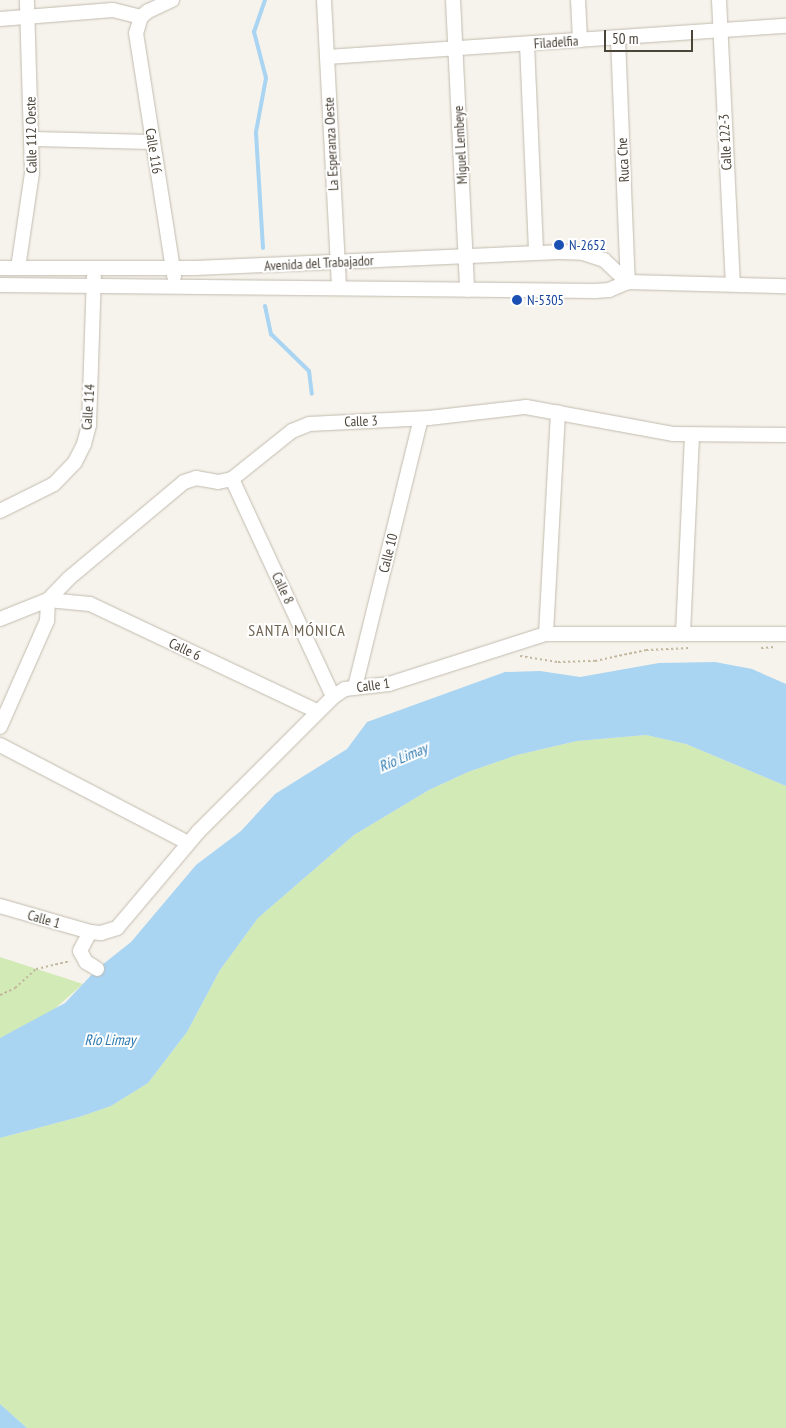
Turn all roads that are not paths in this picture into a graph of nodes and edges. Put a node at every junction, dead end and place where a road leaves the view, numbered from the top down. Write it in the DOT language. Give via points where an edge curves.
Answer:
graph roads {
  1 [pos="27,0"];
  2 [pos="172,0"];
  3 [pos="324,0"];
  4 [pos="453,0"];
  5 [pos="578,0"];
  6 [pos="719,0"];
  7 [pos="27,16"];
  8 [pos="141,17"];
  9 [pos="0,19"];
  10 [pos="786,26"];
  11 [pos="718,31"];
  12 [pos="618,38"];
  13 [pos="580,40"];
  14 [pos="527,44"];
  15 [pos="456,49"];
  16 [pos="327,57"];
  17 [pos="32,139"];
  18 [pos="153,142"];
  19 [pos="536,253"];
  20 [pos="466,256"];
  21 [pos="337,262"];
  22 [pos="0,268"];
  23 [pos="18,268"];
  24 [pos="94,268"];
  25 [pos="173,268"];
  26 [pos="628,282"];
  27 [pos="733,284"];
  28 [pos="0,286"];
  29 [pos="94,286"];
  30 [pos="176,286"];
  31 [pos="786,286"];
  32 [pos="338,288"];
  33 [pos="467,290"];
  34 [pos="558,412"];
  35 [pos="421,419"];
  36 [pos="692,435"];
  37 [pos="786,435"];
  38 [pos="232,479"];
  39 [pos="3,509"];
  40 [pos="48,600"];
  41 [pos="0,619"];
  42 [pos="546,634"];
  43 [pos="683,634"];
  44 [pos="786,634"];
  45 [pos="355,687"];
  46 [pos="333,697"];
  47 [pos="318,712"];
  48 [pos="0,727"];
  49 [pos="0,745"];
  50 [pos="188,843"];
  51 [pos="0,906"];
  52 [pos="90,932"];
  53 [pos="97,969"];
  1 -- 7 [label="street, Calle 112 Oeste"];
  2 -- 8 [label="street"];
  3 -- 16 [label="street, La Esperanza Oeste"];
  4 -- 15 [label="street, Miguel Lembeye"];
  5 -- 13 [label="street"];
  6 -- 11 [label="street, Calle 122-3"];
  7 -- 8 [label="street" via="113,10"];
  7 -- 9 [label="street"];
  7 -- 17 [label="street, Calle 112 Oeste"];
  8 -- 18 [label="street, Calle 116" via="136,42"];
  10 -- 11 [label="street, Filadelfia"];
  11 -- 12 [label="street, Filadelfia"];
  11 -- 27 [label="street, Calle 122-3"];
  12 -- 13 [label="street, Filadelfia"];
  12 -- 26 [label="street, Ruca Che"];
  13 -- 14 [label="street, Filadelfia"];
  14 -- 15 [label="street, Filadelfia"];
  14 -- 19 [label="street"];
  15 -- 16 [label="street, Filadelfia"];
  15 -- 20 [label="street, Miguel Lembeye"];
  16 -- 21 [label="street, La Esperanza Oeste"];
  17 -- 18 [label="street"];
  17 -- 23 [label="street, Calle 112 Oeste" via="31,189"];
  18 -- 25 [label="street, Calle 116"];
  19 -- 20 [label="street, Avenida del Trabajador"];
  19 -- 26 [label="street, Avenida del Trabajador" via="594,256 613,266"];
  20 -- 21 [label="street, Avenida del Trabajador"];
  20 -- 33 [label="street, Miguel Lembeye"];
  21 -- 25 [label="street, Avenida del Trabajador"];
  21 -- 32 [label="street, La Esperanza Oeste"];
  22 -- 23 [label="street, Avenida del Trabajador"];
  23 -- 24 [label="street, Avenida del Trabajador"];
  24 -- 25 [label="street, Avenida del Trabajador"];
  24 -- 29 [label="street, Calle 114"];
  25 -- 30 [label="street, Calle 116"];
  26 -- 27 [label="street, Avenida del Trabajador"];
  26 -- 33 [label="street, Avenida del Trabajador" via="600,291"];
  27 -- 31 [label="street, Avenida del Trabajador"];
  28 -- 29 [label="street, Avenida del Trabajador"];
  29 -- 30 [label="street, Avenida del Trabajador"];
  29 -- 39 [label="street, Calle 114" via="89,425 84,444 75,462 58,481"];
  30 -- 32 [label="street, Avenida del Trabajador"];
  32 -- 33 [label="street, Avenida del Trabajador"];
  34 -- 35 [label="street, Calle 3" via="518,408"];
  34 -- 36 [label="street, Calle 3"];
  34 -- 42 [label="street"];
  35 -- 38 [label="street, Calle 3" via="303,425"];
  35 -- 45 [label="street, Calle 10"];
  36 -- 37 [label="street, Calle 3"];
  36 -- 43 [label="street"];
  38 -- 40 [label="street" via="218,482 196,478 184,482 68,579"];
  38 -- 46 [label="street, Calle 8"];
  40 -- 41 [label="street"];
  40 -- 47 [label="street, Calle 6" via="90,604"];
  40 -- 48 [label="street" via="48,621"];
  42 -- 43 [label="street, Calle 1"];
  42 -- 45 [label="street, Calle 1" via="389,684"];
  43 -- 44 [label="street, Calle 1"];
  45 -- 46 [label="street, Calle 1"];
  46 -- 47 [label="street, Calle 1"];
  47 -- 50 [label="street, Calle 1"];
  49 -- 50 [label="street"];
  50 -- 52 [label="street, Calle 1" via="122,924 106,932"];
  51 -- 52 [label="street, Calle 1"];
  52 -- 53 [label="street" via="80,947 83,959"];
}
